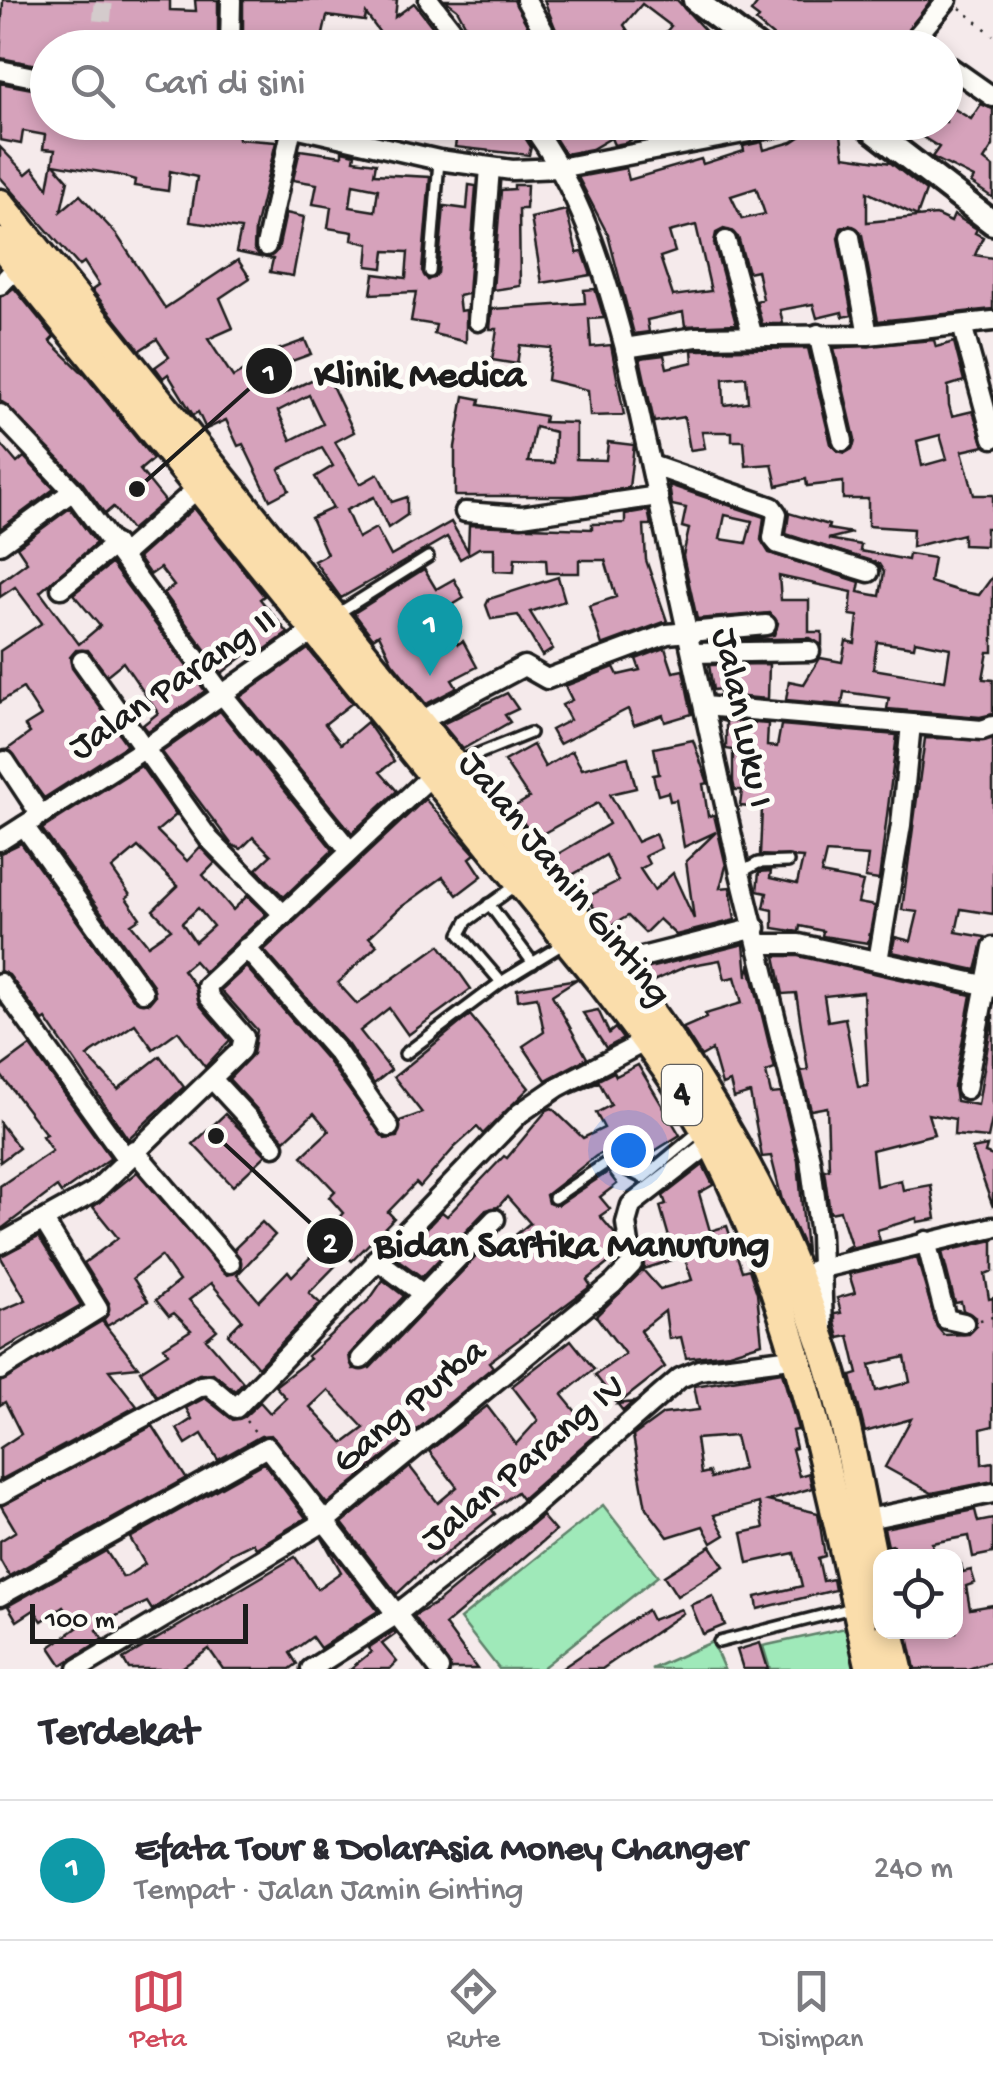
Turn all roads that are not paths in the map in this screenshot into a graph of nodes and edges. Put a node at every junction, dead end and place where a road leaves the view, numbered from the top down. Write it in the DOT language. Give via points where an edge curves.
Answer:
graph roads {
  1 [pos="231,0"];
  2 [pos="429,0"];
  3 [pos="526,0"];
  4 [pos="695,0"];
  5 [pos="948,0"];
  6 [pos="230,30"];
  7 [pos="452,30"];
  8 [pos="543,30"];
  9 [pos="734,30"];
  10 [pos="925,30"];
  11 [pos="0,70"];
  12 [pos="30,76"];
  13 [pos="963,76"];
  14 [pos="993,97"];
  15 [pos="289,140"];
  16 [pos="350,140"];
  17 [pos="541,140"];
  18 [pos="707,140"];
  19 [pos="885,140"];
  20 [pos="440,160"];
  21 [pos="490,168"];
  22 [pos="559,168"];
  23 [pos="0,204"];
  24 [pos="993,223"];
  25 [pos="850,237"];
  26 [pos="726,241"];
  27 [pos="0,243"];
  28 [pos="266,246"];
  29 [pos="430,272"];
  30 [pos="9,276"];
  31 [pos="478,321"];
  32 [pos="993,322"];
  33 [pos="962,325"];
  34 [pos="752,333"];
  35 [pos="818,334"];
  36 [pos="868,335"];
  37 [pos="624,348"];
  38 [pos="0,414"];
  39 [pos="993,438"];
  40 [pos="843,441"];
  41 [pos="652,465"];
  42 [pos="199,487"];
  43 [pos="73,491"];
  44 [pos="658,496"];
  45 [pos="465,512"];
  46 [pos="0,544"];
  47 [pos="119,549"];
  48 [pos="428,557"];
  49 [pos="869,572"];
  50 [pos="61,588"];
  51 [pos="323,623"];
  52 [pos="766,625"];
  53 [pos="688,631"];
  54 [pos="810,650"];
  55 [pos="693,653"];
  56 [pos="82,661"];
  57 [pos="222,694"];
  58 [pos="704,706"];
  59 [pos="417,723"];
  60 [pos="911,724"];
  61 [pos="993,726"];
  62 [pos="530,733"];
  63 [pos="144,749"];
  64 [pos="5,762"];
  65 [pos="440,771"];
  66 [pos="40,814"];
  67 [pos="24,826"];
  68 [pos="0,841"];
  69 [pos="350,851"];
  70 [pos="788,862"];
  71 [pos="740,873"];
  72 [pos="519,883"];
  73 [pos="489,904"];
  74 [pos="284,914"];
  75 [pos="758,936"];
  76 [pos="569,941"];
  77 [pos="993,946"];
  78 [pos="246,948"];
  79 [pos="533,962"];
  80 [pos="878,962"];
  81 [pos="614,964"];
  82 [pos="501,982"];
  83 [pos="0,983"];
  84 [pos="989,987"];
  85 [pos="143,992"];
  86 [pos="646,1041"];
  87 [pos="405,1054"];
  88 [pos="212,1079"];
  89 [pos="966,1090"];
  90 [pos="389,1126"];
  91 [pos="708,1135"];
  92 [pos="274,1146"];
  93 [pos="130,1154"];
  94 [pos="554,1198"];
  95 [pos="495,1219"];
  96 [pos="42,1222"];
  97 [pos="993,1227"];
  98 [pos="926,1242"];
  99 [pos="0,1244"];
  100 [pos="376,1259"];
  101 [pos="230,1263"];
  102 [pos="809,1272"];
  103 [pos="423,1294"];
  104 [pos="964,1324"];
  105 [pos="811,1351"];
  106 [pos="360,1359"];
  107 [pos="0,1370"];
  108 [pos="993,1493"];
  109 [pos="0,1494"];
  110 [pos="863,1520"];
  111 [pos="324,1522"];
  112 [pos="0,1596"];
  113 [pos="869,1600"];
  114 [pos="394,1616"];
  115 [pos="719,1642"];
  116 [pos="884,1655"];
  117 [pos="78,1669"];
  118 [pos="311,1669"];
  119 [pos="439,1669"];
  1 -- 6 [label="street"];
  2 -- 7 [label="street"];
  3 -- 8 [label="street"];
  4 -- 9 [label="main road"];
  5 -- 10 [label="street"];
  11 -- 12 [label="street"];
  13 -- 14 [label="street"];
  15 -- 28 [label="street"];
  16 -- 20 [label="street"];
  17 -- 22 [label="street, Jalan Luku I"];
  18 -- 22 [label="street"];
  19 -- 24 [label="main road"];
  20 -- 21 [label="street"];
  20 -- 29 [label="lane"];
  21 -- 22 [label="street"];
  21 -- 31 [label="street"];
  22 -- 37 [label="street, Jalan Luku I" via="603,266"];
  23 -- 51 [label="highway, Jalan Jamin Ginting / 4"];
  25 -- 36 [label="street"];
  26 -- 34 [label="street"];
  27 -- 30 [label="highway, Jalan Jamin Ginting / 4"];
  30 -- 42 [label="highway, Jalan Jamin Ginting / 4"];
  32 -- 33 [label="street"];
  33 -- 36 [label="street"];
  33 -- 39 [label="street"];
  34 -- 35 [label="street"];
  34 -- 37 [label="street"];
  35 -- 36 [label="street"];
  35 -- 40 [label="street"];
  37 -- 41 [label="street, Jalan Luku I"];
  38 -- 43 [label="street"];
  41 -- 44 [label="street, Jalan Luku I"];
  41 -- 49 [label="street" via="772,507 778,544"];
  42 -- 47 [label="street"];
  42 -- 51 [label="highway, Jalan Jamin Ginting / 4"];
  43 -- 46 [label="street"];
  43 -- 47 [label="street"];
  44 -- 45 [label="street" via="522,516"];
  44 -- 53 [label="street, Jalan Luku I"];
  47 -- 50 [label="street"];
  47 -- 57 [label="street"];
  48 -- 51 [label="lane"];
  51 -- 57 [label="street, Jalan Parang II"];
  51 -- 59 [label="highway, Jalan Jamin Ginting / 4"];
  51 -- 65 [label="highway, Jalan Jamin Ginting / 4"];
  52 -- 53 [label="street"];
  53 -- 55 [label="street, Jalan Luku I"];
  53 -- 59 [label="street" via="547,678 524,666"];
  54 -- 55 [label="street"];
  55 -- 58 [label="street, Jalan Luku I"];
  56 -- 63 [label="street"];
  57 -- 63 [label="street, Jalan Parang II"];
  57 -- 69 [label="street"];
  58 -- 60 [label="street"];
  58 -- 71 [label="street, Jalan Luku I"];
  59 -- 65 [label="highway, Jalan Jamin Ginting / 4"];
  60 -- 61 [label="street"];
  60 -- 80 [label="street"];
  62 -- 65 [label="lane"];
  63 -- 66 [label="street, Jalan Parang II"];
  63 -- 74 [label="street" via="210,839"];
  64 -- 66 [label="street"];
  65 -- 69 [label="street"];
  65 -- 72 [label="highway, Jalan Jamin Ginting / 4"];
  65 -- 81 [label="highway, Jalan Jamin Ginting / 4"];
  66 -- 67 [label="street, Jalan Parang II"];
  67 -- 68 [label="street, Jalan Parang II"];
  67 -- 85 [label="street"];
  69 -- 74 [label="street"];
  70 -- 71 [label="lane"];
  71 -- 75 [label="street, Jalan Luku I"];
  72 -- 73 [label="lane"];
  72 -- 76 [label="highway, Jalan Jamin Ginting / 4"];
  73 -- 79 [label="lane"];
  73 -- 82 [label="lane" via="460,934"];
  74 -- 78 [label="street"];
  75 -- 80 [label="street"];
  75 -- 81 [label="street"];
  75 -- 102 [label="street, Jalan Luku I" via="810,1158"];
  76 -- 79 [label="lane"];
  76 -- 86 [label="highway, Jalan Jamin Ginting / 4"];
  77 -- 84 [label="street"];
  78 -- 88 [label="street" via="207,986 244,1042"];
  78 -- 90 [label="street" via="338,1054"];
  79 -- 82 [label="lane"];
  80 -- 84 [label="street"];
  81 -- 102 [label="highway, Jalan Jamin Ginting / 4" via="710,1095"];
  82 -- 87 [label="lane"];
  83 -- 93 [label="street"];
  84 -- 89 [label="street"];
  86 -- 91 [label="highway, Jalan Jamin Ginting / 4"];
  86 -- 100 [label="street" via="520,1113"];
  88 -- 92 [label="street"];
  88 -- 93 [label="street"];
  91 -- 94 [label="lane" via="643,1178 609,1161"];
  91 -- 105 [label="highway, Jalan Jamin Ginting / 4"];
  91 -- 111 [label="street, Gang Purba" via="631,1205 626,1228 634,1254 627,1271"];
  93 -- 96 [label="street" via="81,1202"];
  93 -- 101 [label="street"];
  95 -- 103 [label="street"];
  96 -- 99 [label="street"];
  96 -- 107 [label="street" via="98,1309"];
  97 -- 98 [label="street"];
  98 -- 102 [label="street"];
  98 -- 104 [label="street" via="946,1319"];
  100 -- 103 [label="street"];
  100 -- 109 [label="street" via="236,1408 201,1386"];
  102 -- 105 [label="highway, Jalan Jamin Ginting / 4"];
  103 -- 106 [label="street"];
  105 -- 110 [label="highway, Jalan Jamin Ginting / 4"];
  105 -- 113 [label="highway, Jalan Jamin Ginting / 4"];
  105 -- 114 [label="street, Jalan Parang IV" via="680,1378"];
  108 -- 110 [label="street"];
  110 -- 113 [label="highway, Jalan Jamin Ginting / 4"];
  111 -- 112 [label="street" via="267,1447"];
  111 -- 114 [label="street"];
  111 -- 117 [label="street, Gang Purba"];
  113 -- 115 [label="lane"];
  113 -- 116 [label="highway, Jalan Jamin Ginting / 4"];
  114 -- 118 [label="street, Jalan Parang IV"];
  114 -- 119 [label="street"];
}
